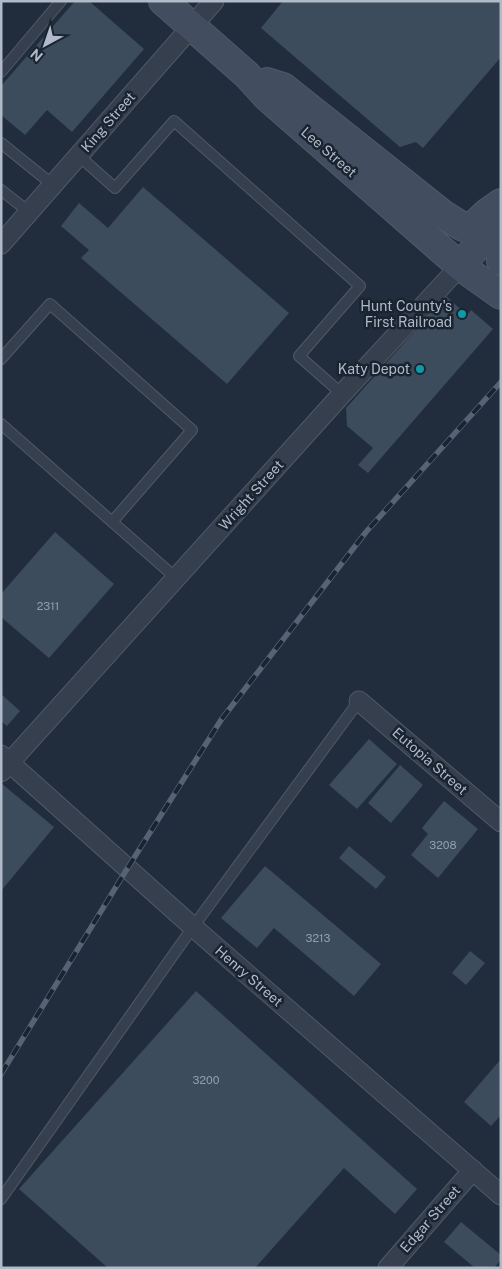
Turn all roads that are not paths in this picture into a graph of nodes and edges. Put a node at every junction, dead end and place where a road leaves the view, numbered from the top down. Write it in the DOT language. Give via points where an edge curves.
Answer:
graph roads {
  1 [pos="61,1"];
  2 [pos="163,1"];
  3 [pos="214,1"];
  4 [pos="192,26"];
  5 [pos="1,72"];
  6 [pos="247,75"];
  7 [pos="1,143"];
  8 [pos="78,156"];
  9 [pos="53,185"];
  10 [pos="1,190"];
  11 [pos="501,203"];
  12 [pos="29,212"];
  13 [pos="501,219"];
  14 [pos="1,244"];
  15 [pos="501,247"];
  16 [pos="501,261"];
  17 [pos="460,266"];
  18 [pos="501,295"];
  19 [pos="1,359"];
  20 [pos="342,394"];
  21 [pos="1,424"];
  22 [pos="112,522"];
  23 [pos="176,578"];
  24 [pos="359,700"];
  25 [pos="4,763"];
  26 [pos="501,822"];
  27 [pos="192,927"];
  28 [pos="473,1170"];
  29 [pos="501,1195"];
  30 [pos="1,1199"];
  31 [pos="388,1268"];
  1 -- 5 [label="lane"];
  2 -- 4 [label="main road, Lee Street"];
  3 -- 4 [label="street, King Street"];
  4 -- 6 [label="main road, Lee Street"];
  4 -- 8 [label="street, King Street"];
  6 -- 11 [label="main road" via="283,87 463,228 473,226"];
  6 -- 17 [label="main road, Lee Street" via="267,97"];
  7 -- 9 [label="lane"];
  8 -- 9 [label="street, King Street"];
  8 -- 20 [label="lane" via="115,188 174,121 360,286 300,356"];
  9 -- 12 [label="street, King Street"];
  10 -- 12 [label="lane"];
  12 -- 14 [label="street, King Street"];
  13 -- 17 [label="main road, Wright Street"];
  15 -- 16 [label="main road"];
  17 -- 18 [label="main road, Lee Street"];
  17 -- 20 [label="street, Wright Street"];
  19 -- 22 [label="lane" via="50,304 192,430"];
  20 -- 23 [label="street, Wright Street"];
  21 -- 22 [label="lane"];
  22 -- 23 [label="lane"];
  23 -- 25 [label="street, Wright Street"];
  24 -- 26 [label="street, Eutopia Street"];
  24 -- 27 [label="lane"];
  25 -- 27 [label="street, Henry Street"];
  27 -- 28 [label="street, Henry Street"];
  27 -- 30 [label="lane"];
  28 -- 29 [label="street, Henry Street"];
  28 -- 31 [label="street, Edgar Street"];
}
